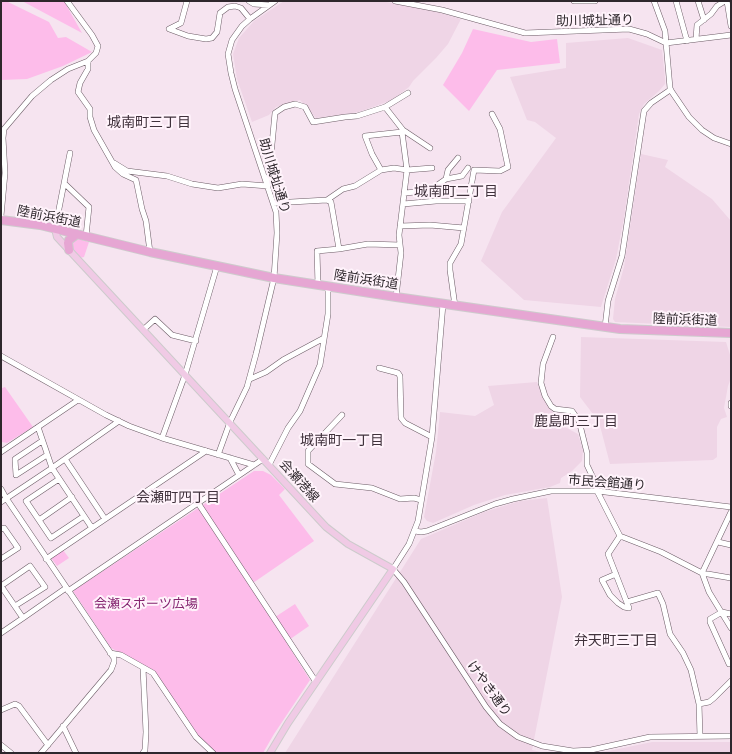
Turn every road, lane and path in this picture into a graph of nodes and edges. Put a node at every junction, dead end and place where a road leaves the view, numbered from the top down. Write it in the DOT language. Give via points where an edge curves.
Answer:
graph roads {
  1 [pos="68,1"];
  2 [pos="187,1"];
  3 [pos="249,1"];
  4 [pos="275,1"];
  5 [pos="395,1"];
  6 [pos="574,1"];
  7 [pos="595,1"];
  8 [pos="654,1"];
  9 [pos="676,1"];
  10 [pos="698,1"];
  11 [pos="726,1"];
  12 [pos="269,5"];
  13 [pos="250,18"];
  14 [pos="704,20"];
  15 [pos="731,26"];
  16 [pos="731,35"];
  17 [pos="696,40"];
  18 [pos="687,41"];
  19 [pos="666,43"];
  20 [pos="88,61"];
  21 [pos="670,90"];
  22 [pos="408,93"];
  23 [pos="385,106"];
  24 [pos="492,114"];
  25 [pos="404,132"];
  26 [pos="731,144"];
  27 [pos="430,148"];
  28 [pos="70,153"];
  29 [pos="458,158"];
  30 [pos="114,163"];
  31 [pos="432,168"];
  32 [pos="468,168"];
  33 [pos="381,170"];
  34 [pos="407,170"];
  35 [pos="446,179"];
  36 [pos="65,184"];
  37 [pos="268,186"];
  38 [pos="404,193"];
  39 [pos="327,200"];
  40 [pos="469,201"];
  41 [pos="273,203"];
  42 [pos="403,204"];
  43 [pos="1,216"];
  44 [pos="1,220"];
  45 [pos="400,226"];
  46 [pos="464,228"];
  47 [pos="55,229"];
  48 [pos="77,234"];
  49 [pos="86,236"];
  50 [pos="400,245"];
  51 [pos="339,249"];
  52 [pos="69,250"];
  53 [pos="150,252"];
  54 [pos="217,266"];
  55 [pos="274,278"];
  56 [pos="318,285"];
  57 [pos="328,287"];
  58 [pos="396,297"];
  59 [pos="443,304"];
  60 [pos="455,306"];
  61 [pos="604,327"];
  62 [pos="143,330"];
  63 [pos="731,333"];
  64 [pos="553,337"];
  65 [pos="324,338"];
  66 [pos="196,340"];
  67 [pos="1,356"];
  68 [pos="379,368"];
  69 [pos="185,375"];
  70 [pos="250,379"];
  71 [pos="78,400"];
  72 [pos="731,403"];
  73 [pos="731,406"];
  74 [pos="342,415"];
  75 [pos="119,422"];
  76 [pos="230,422"];
  77 [pos="38,427"];
  78 [pos="432,437"];
  79 [pos="162,438"];
  80 [pos="42,441"];
  81 [pos="206,451"];
  82 [pos="1,452"];
  83 [pos="47,455"];
  84 [pos="218,455"];
  85 [pos="230,458"];
  86 [pos="65,459"];
  87 [pos="263,459"];
  88 [pos="254,465"];
  89 [pos="269,465"];
  90 [pos="52,468"];
  91 [pos="239,475"];
  92 [pos="60,479"];
  93 [pos="1,489"];
  94 [pos="597,491"];
  95 [pos="72,497"];
  96 [pos="3,500"];
  97 [pos="421,500"];
  98 [pos="198,503"];
  99 [pos="731,506"];
  100 [pos="731,512"];
  101 [pos="84,516"];
  102 [pos="105,519"];
  103 [pos="39,520"];
  104 [pos="92,528"];
  105 [pos="1,529"];
  106 [pos="415,531"];
  107 [pos="620,536"];
  108 [pos="718,542"];
  109 [pos="731,545"];
  110 [pos="46,558"];
  111 [pos="1,559"];
  112 [pos="393,569"];
  113 [pos="702,573"];
  114 [pos="616,574"];
  115 [pos="731,578"];
  116 [pos="1,586"];
  117 [pos="67,589"];
  118 [pos="627,602"];
  119 [pos="15,606"];
  120 [pos="722,612"];
  121 [pos="731,614"];
  122 [pos="23,618"];
  123 [pos="731,628"];
  124 [pos="1,633"];
  125 [pos="110,652"];
  126 [pos="729,664"];
  127 [pos="143,668"];
  128 [pos="731,681"];
  129 [pos="316,682"];
  130 [pos="699,704"];
  131 [pos="1,710"];
  132 [pos="63,726"];
  133 [pos="700,736"];
  134 [pos="731,736"];
  135 [pos="48,744"];
  136 [pos="1,745"];
  137 [pos="11,753"];
  138 [pos="41,753"];
  139 [pos="76,753"];
  140 [pos="143,753"];
  141 [pos="213,753"];
  142 [pos="270,753"];
  1 -- 20 [label="street" via="98,46 96,53"];
  2 -- 13 [label="street" via="180,22 169,29 188,36 212,38 217,32 220,13 228,7 240,8"];
  3 -- 12 [label="street"];
  4 -- 12 [label="street, 助川城址通り"];
  5 -- 19 [label="street, 助川城址通り" via="442,10 525,33 629,29"];
  6 -- 7 [label="street"];
  8 -- 19 [label="street" via="664,27"];
  9 -- 18 [label="street"];
  10 -- 14 [label="street"];
  11 -- 14 [label="street" via="717,6"];
  11 -- 15 [label="street"];
  12 -- 13 [label="street, 助川城址通り"];
  13 -- 37 [label="street, 助川城址通り" via="232,40 228,54 235,89"];
  14 -- 17 [label="street" via="697,25"];
  16 -- 17 [label="street"];
  17 -- 18 [label="street"];
  18 -- 19 [label="street"];
  19 -- 21 [label="street"];
  20 -- 30 [label="street" via="88,69 78,92 90,109 94,130"];
  20 -- 43 [label="street" via="68,69 51,80 32,96 4,129 5,173"];
  21 -- 26 [label="street" via="689,117 702,130"];
  21 -- 61 [label="street" via="650,103 644,111 622,256 610,294"];
  22 -- 23 [label="street"];
  23 -- 25 [label="street"];
  23 -- 37 [label="street" via="357,116 312,122 305,107 295,104 275,113"];
  24 -- 40 [label="street" via="500,129 508,167 500,171 474,170"];
  25 -- 27 [label="street"];
  25 -- 33 [label="street" via="365,136"];
  25 -- 34 [label="street"];
  28 -- 36 [label="street"];
  29 -- 35 [label="street" via="448,170"];
  30 -- 37 [label="street" via="127,172 167,176 192,184 218,188 242,184"];
  30 -- 53 [label="street" via="123,174 136,180"];
  31 -- 34 [label="street"];
  32 -- 35 [label="street" via="462,176"];
  33 -- 34 [label="street"];
  33 -- 39 [label="street"];
  34 -- 38 [label="street"];
  35 -- 38 [label="street" via="429,191"];
  36 -- 47 [label="street"];
  36 -- 49 [label="street" via="89,207"];
  37 -- 41 [label="street, 助川城址通り"];
  38 -- 42 [label="street"];
  39 -- 41 [label="street"];
  39 -- 51 [label="street" via="331,202 333,209"];
  40 -- 42 [label="street"];
  40 -- 46 [label="street"];
  41 -- 55 [label="street, 助川城址通り" via="277,233"];
  42 -- 45 [label="street"];
  44 -- 47 [label="highway, 陸前浜街道"];
  45 -- 46 [label="street"];
  45 -- 50 [label="street"];
  46 -- 60 [label="street" via="461,244 450,263"];
  47 -- 48 [label="highway, 陸前浜街道"];
  47 -- 52 [label="main road, 会瀬港線" via="57,237"];
  48 -- 49 [label="highway, 陸前浜街道"];
  48 -- 52 [label="highway" via="69,240"];
  49 -- 53 [label="highway, 陸前浜街道"];
  50 -- 51 [label="street" via="368,244"];
  50 -- 58 [label="street"];
  51 -- 56 [label="street" via="317,251"];
  52 -- 62 [label="main road, 会瀬港線"];
  53 -- 54 [label="highway, 陸前浜街道"];
  54 -- 55 [label="highway, 陸前浜街道"];
  54 -- 66 [label="street"];
  55 -- 56 [label="highway, 陸前浜街道"];
  55 -- 70 [label="street, 助川城址通り"];
  56 -- 57 [label="highway, 陸前浜街道"];
  57 -- 58 [label="highway, 陸前浜街道"];
  57 -- 65 [label="street" via="328,314"];
  58 -- 59 [label="highway, 陸前浜街道"];
  59 -- 60 [label="highway, 陸前浜街道"];
  59 -- 78 [label="street"];
  60 -- 61 [label="highway, 陸前浜街道"];
  61 -- 63 [label="highway, 陸前浜街道" via="645,331"];
  62 -- 66 [label="street" via="155,319 172,335"];
  62 -- 69 [label="main road, 会瀬港線"];
  64 -- 94 [label="street" via="543,364 541,383 551,406 572,411 579,421 587,453 587,465"];
  65 -- 70 [label="street"];
  65 -- 89 [label="street" via="320,365 300,411 276,448"];
  66 -- 69 [label="street"];
  67 -- 71 [label="street"];
  68 -- 78 [label="street" via="398,373 400,376 401,418 405,423"];
  69 -- 76 [label="main road, 会瀬港線"];
  69 -- 79 [label="street"];
  70 -- 76 [label="street, 助川城址通り"];
  71 -- 75 [label="street"];
  71 -- 77 [label="street"];
  72 -- 73 [label="street"];
  74 -- 97 [label="street" via="308,451 308,464 335,484 372,488 400,499"];
  75 -- 79 [label="street"];
  75 -- 86 [label="street"];
  76 -- 84 [label="street, 助川城址通り"];
  76 -- 87 [label="main road, 会瀬港線"];
  77 -- 80 [label="street"];
  77 -- 82 [label="street"];
  78 -- 97 [label="street"];
  79 -- 81 [label="street"];
  80 -- 83 [label="street"];
  80 -- 83 [label="street" via="15,459 16,475"];
  81 -- 84 [label="street"];
  81 -- 102 [label="street"];
  83 -- 90 [label="street"];
  84 -- 85 [label="street"];
  85 -- 88 [label="street"];
  85 -- 91 [label="street"];
  86 -- 90 [label="street"];
  86 -- 102 [label="street"];
  87 -- 88 [label="street"];
  87 -- 89 [label="main road, 会瀬港線"];
  88 -- 91 [label="street"];
  89 -- 112 [label="main road, 会瀬港線" via="335,535"];
  90 -- 92 [label="street"];
  90 -- 96 [label="street"];
  91 -- 98 [label="street"];
  92 -- 95 [label="street"];
  92 -- 103 [label="street" via="26,501"];
  93 -- 96 [label="street"];
  94 -- 99 [label="street, 市民会館通り"];
  94 -- 106 [label="street, 市民会館通り" via="551,491 513,498 427,531"];
  94 -- 107 [label="street"];
  95 -- 101 [label="street"];
  95 -- 103 [label="street"];
  96 -- 110 [label="street"];
  97 -- 106 [label="street"];
  98 -- 117 [label="street"];
  98 -- 129 [label="street"];
  100 -- 108 [label="street"];
  101 -- 103 [label="street" via="51,538"];
  101 -- 104 [label="street"];
  102 -- 104 [label="street"];
  104 -- 110 [label="street"];
  105 -- 111 [label="street" via="4,528 18,548"];
  106 -- 112 [label="street"];
  107 -- 113 [label="street"];
  107 -- 114 [label="street" via="608,554"];
  108 -- 109 [label="street"];
  108 -- 113 [label="street"];
  110 -- 117 [label="street"];
  112 -- 129 [label="main road"];
  112 -- 133 [label="street, けやき通り" via="486,707 500,724 518,737 542,746 573,751 591,750 650,737"];
  113 -- 115 [label="street"];
  113 -- 120 [label="street"];
  114 -- 118 [label="street"];
  114 -- 118 [label="street" via="602,580 618,603 629,608"];
  116 -- 119 [label="street"];
  116 -- 119 [label="street" via="30,566 45,587"];
  117 -- 122 [label="street"];
  117 -- 125 [label="street"];
  118 -- 130 [label="street" via="658,593 670,634 691,670"];
  119 -- 122 [label="street"];
  120 -- 121 [label="street"];
  120 -- 123 [label="street"];
  120 -- 126 [label="street" via="710,619 710,622"];
  122 -- 124 [label="street"];
  125 -- 127 [label="street" via="121,655"];
  125 -- 132 [label="street" via="114,658 111,670"];
  127 -- 140 [label="street" via="146,732"];
  127 -- 141 [label="street" via="153,674 196,737"];
  128 -- 130 [label="street" via="709,702"];
  129 -- 142 [label="main road"];
  130 -- 133 [label="street"];
  131 -- 135 [label="street" via="15,704 19,706"];
  132 -- 135 [label="street"];
  132 -- 139 [label="street"];
  133 -- 134 [label="street, けやき通り"];
  135 -- 138 [label="street"];
  136 -- 137 [label="street"];
}
